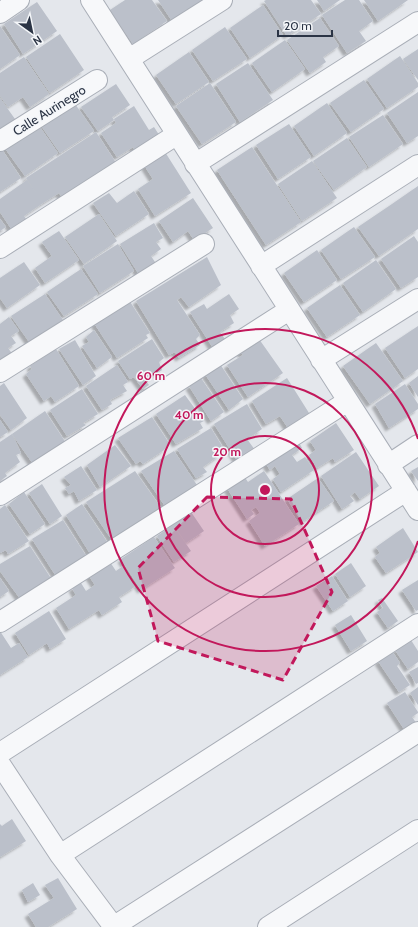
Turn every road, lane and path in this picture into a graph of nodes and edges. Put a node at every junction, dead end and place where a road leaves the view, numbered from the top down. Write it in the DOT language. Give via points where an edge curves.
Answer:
graph roads {
  1 [pos="19,0"];
  2 [pos="91,0"];
  3 [pos="222,0"];
  4 [pos="0,13"];
  5 [pos="418,22"];
  6 [pos="129,59"];
  7 [pos="97,80"];
  8 [pos="176,135"];
  9 [pos="0,141"];
  10 [pos="195,164"];
  11 [pos="418,165"];
  12 [pos="204,244"];
  13 [pos="0,248"];
  14 [pos="261,266"];
  15 [pos="418,298"];
  16 [pos="289,310"];
  17 [pos="321,360"];
  18 [pos="0,372"];
  19 [pos="348,402"];
  20 [pos="418,445"];
  21 [pos="388,465"];
  22 [pos="406,491"];
  23 [pos="0,495"];
  24 [pos="418,510"];
  25 [pos="0,622"];
  26 [pos="418,624"];
  27 [pos="418,732"];
  28 [pos="0,753"];
  29 [pos="0,764"];
  30 [pos="418,830"];
  31 [pos="60,855"];
  32 [pos="114,927"];
  33 [pos="268,927"];
  1 -- 4 [label="street"];
  2 -- 6 [label="street"];
  3 -- 6 [label="street"];
  5 -- 10 [label="street"];
  6 -- 8 [label="street"];
  7 -- 9 [label="street, Calle Aurinegro"];
  8 -- 10 [label="street"];
  8 -- 13 [label="street"];
  10 -- 14 [label="street"];
  11 -- 14 [label="street"];
  12 -- 18 [label="street"];
  14 -- 16 [label="street"];
  15 -- 17 [label="street"];
  16 -- 17 [label="street"];
  16 -- 23 [label="street"];
  17 -- 19 [label="street"];
  19 -- 21 [label="street"];
  19 -- 25 [label="street"];
  20 -- 21 [label="street"];
  21 -- 22 [label="street"];
  22 -- 24 [label="street"];
  22 -- 28 [label="street"];
  26 -- 31 [label="street"];
  27 -- 32 [label="street"];
  29 -- 31 [label="street"];
  30 -- 33 [label="street"];
  31 -- 32 [label="street"];
}
